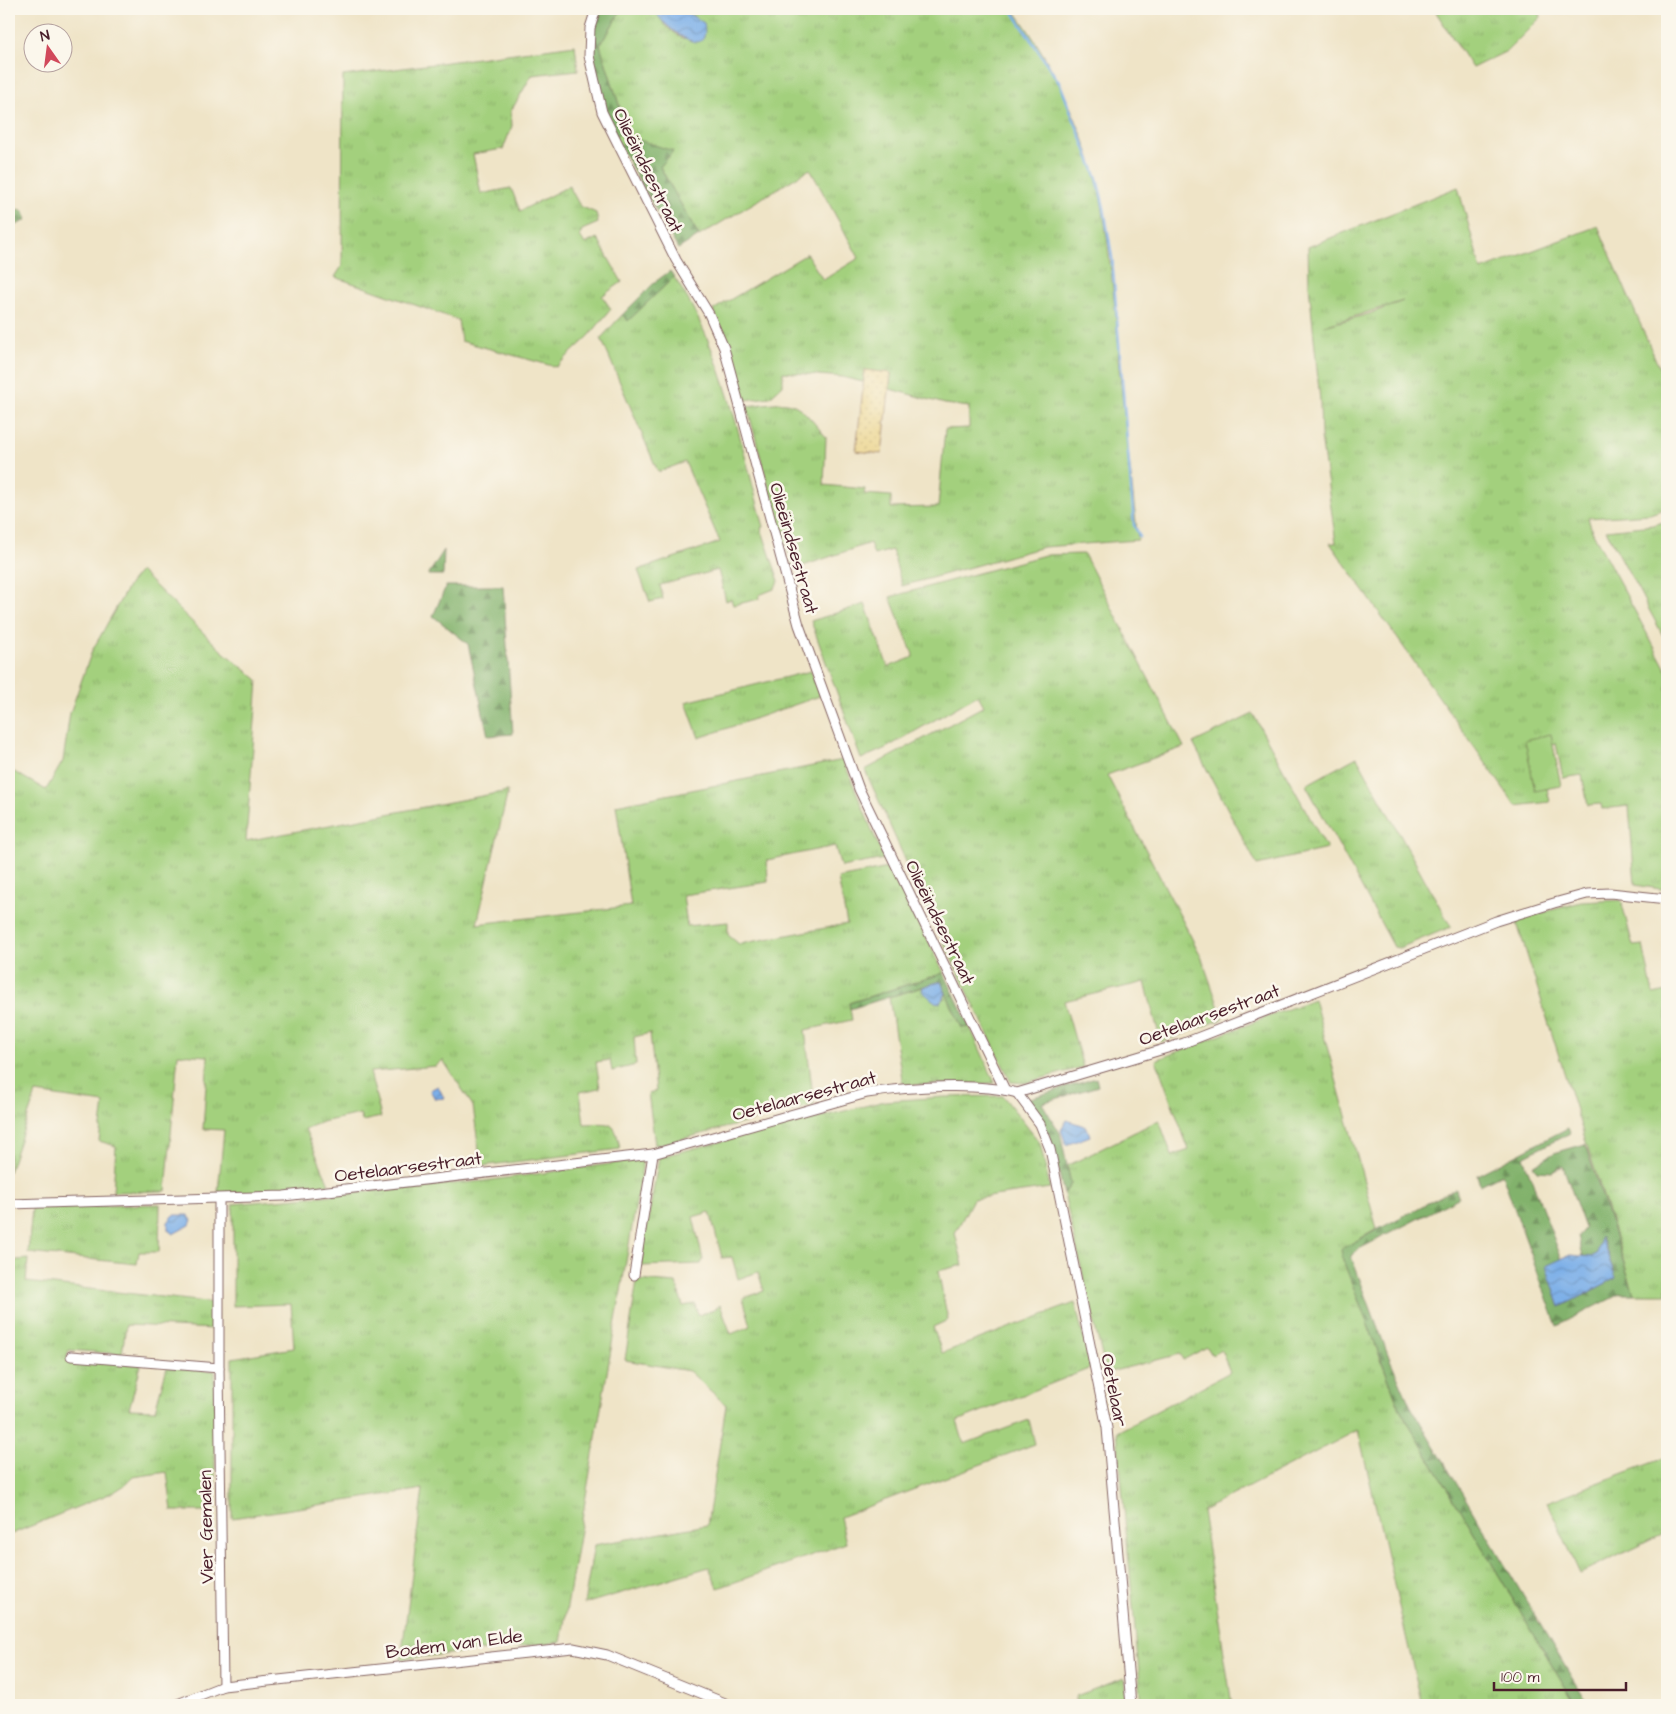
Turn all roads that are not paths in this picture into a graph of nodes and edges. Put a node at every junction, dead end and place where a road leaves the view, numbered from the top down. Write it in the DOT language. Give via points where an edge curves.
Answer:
graph roads {
  1 [pos="596,9"];
  2 [pos="1667,899"];
  3 [pos="1005,1090"];
  4 [pos="1017,1093"];
  5 [pos="653,1154"];
  6 [pos="219,1199"];
  7 [pos="9,1204"];
  8 [pos="634,1275"];
  9 [pos="71,1356"];
  10 [pos="219,1368"];
  11 [pos="223,1686"];
  12 [pos="175,1705"];
  13 [pos="730,1705"];
  14 [pos="1131,1705"];
  1 -- 3 [label="street, Olieëindsestraat" via="590,28 589,56 602,112 671,252 709,314 724,348 799,625 859,790"];
  2 -- 4 [label="street, Oetelaarsestraat" via="1587,894 1546,906 1487,924 1184,1043"];
  3 -- 4 [label="street, Oetelaarsestraat"];
  3 -- 5 [label="street, Oetelaarsestraat" via="899,1088 866,1093"];
  4 -- 14 [label="street, Oetelaar" via="1040,1124 1050,1149 1107,1428"];
  5 -- 6 [label="street, Oetelaarsestraat" via="284,1196"];
  5 -- 8 [label="street"];
  6 -- 7 [label="street, Oetelaarsestraat"];
  6 -- 10 [label="street, Vier Gemalen"];
  9 -- 10 [label="street"];
  10 -- 11 [label="street, Vier Gemalen"];
  11 -- 12 [label="street, Bodem van Elde"];
  11 -- 13 [label="street, Bodem van Elde" via="573,1648 607,1655"];
}
